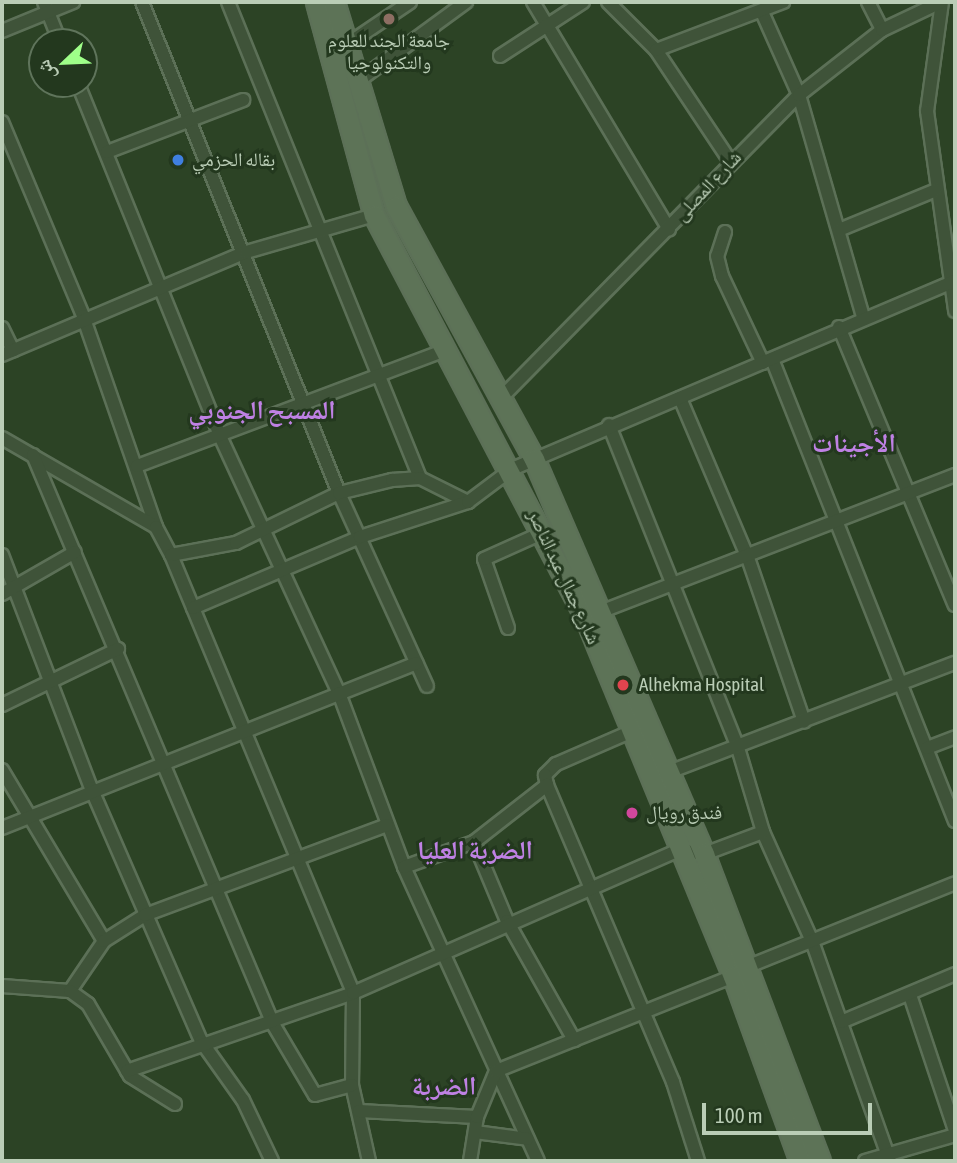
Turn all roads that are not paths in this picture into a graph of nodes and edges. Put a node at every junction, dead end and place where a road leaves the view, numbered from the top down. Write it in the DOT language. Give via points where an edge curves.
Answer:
graph roads {
  1 [pos="73,2"];
  2 [pos="142,2"];
  3 [pos="228,2"];
  4 [pos="316,2"];
  5 [pos="334,2"];
  6 [pos="410,2"];
  7 [pos="466,2"];
  8 [pos="533,2"];
  9 [pos="583,2"];
  10 [pos="608,2"];
  11 [pos="783,2"];
  12 [pos="868,2"];
  13 [pos="941,2"];
  14 [pos="45,6"];
  15 [pos="762,12"];
  16 [pos="548,25"];
  17 [pos="54,28"];
  18 [pos="882,30"];
  19 [pos="2,31"];
  20 [pos="348,44"];
  21 [pos="656,50"];
  22 [pos="499,56"];
  23 [pos="358,81"];
  24 [pos="799,95"];
  25 [pos="84,98"];
  26 [pos="243,100"];
  27 [pos="193,120"];
  28 [pos="2,122"];
  29 [pos="107,152"];
  30 [pos="730,161"];
  31 [pos="936,190"];
  32 [pos="374,215"];
  33 [pos="318,228"];
  34 [pos="669,229"];
  35 [pos="839,230"];
  36 [pos="725,232"];
  37 [pos="246,252"];
  38 [pos="951,283"];
  39 [pos="162,286"];
  40 [pos="955,311"];
  41 [pos="83,316"];
  42 [pos="863,317"];
  43 [pos="839,327"];
  44 [pos="2,328"];
  45 [pos="445,350"];
  46 [pos="7,353"];
  47 [pos="768,361"];
  48 [pos="378,375"];
  49 [pos="680,398"];
  50 [pos="499,400"];
  51 [pos="303,402"];
  52 [pos="609,425"];
  53 [pos="220,436"];
  54 [pos="2,438"];
  55 [pos="33,456"];
  56 [pos="534,459"];
  57 [pos="137,466"];
  58 [pos="512,469"];
  59 [pos="955,475"];
  60 [pos="420,478"];
  61 [pos="339,493"];
  62 [pos="907,493"];
  63 [pos="468,502"];
  64 [pos="840,520"];
  65 [pos="156,527"];
  66 [pos="261,531"];
  67 [pos="544,532"];
  68 [pos="360,537"];
  69 [pos="75,552"];
  70 [pos="2,555"];
  71 [pos="171,555"];
  72 [pos="748,558"];
  73 [pos="279,570"];
  74 [pos="672,586"];
  75 [pos="7,591"];
  76 [pos="955,604"];
  77 [pos="193,608"];
  78 [pos="600,612"];
  79 [pos="508,628"];
  80 [pos="118,649"];
  81 [pos="416,663"];
  82 [pos="955,663"];
  83 [pos="49,680"];
  84 [pos="901,684"];
  85 [pos="427,686"];
  86 [pos="339,693"];
  87 [pos="2,705"];
  88 [pos="804,722"];
  89 [pos="246,730"];
  90 [pos="630,732"];
  91 [pos="955,737"];
  92 [pos="738,748"];
  93 [pos="927,748"];
  94 [pos="167,760"];
  95 [pos="2,770"];
  96 [pos="670,772"];
  97 [pos="547,785"];
  98 [pos="91,788"];
  99 [pos="32,814"];
  100 [pos="955,821"];
  101 [pos="387,825"];
  102 [pos="2,828"];
  103 [pos="763,832"];
  104 [pos="474,842"];
  105 [pos="679,850"];
  106 [pos="704,854"];
  107 [pos="297,860"];
  108 [pos="404,867"];
  109 [pos="955,883"];
  110 [pos="219,888"];
  111 [pos="591,892"];
  112 [pos="145,915"];
  113 [pos="507,921"];
  114 [pos="104,941"];
  115 [pos="812,941"];
  116 [pos="443,950"];
  117 [pos="741,971"];
  118 [pos="955,974"];
  119 [pos="2,986"];
  120 [pos="70,991"];
  121 [pos="353,993"];
  122 [pos="910,995"];
  123 [pos="643,1012"];
  124 [pos="841,1022"];
  125 [pos="273,1024"];
  126 [pos="574,1040"];
  127 [pos="201,1041"];
  128 [pos="127,1071"];
  129 [pos="496,1072"];
  130 [pos="352,1086"];
  131 [pos="175,1104"];
  132 [pos="359,1111"];
  133 [pos="477,1117"];
  134 [pos="475,1132"];
  135 [pos="955,1132"];
  136 [pos="528,1139"];
  137 [pos="889,1159"];
  138 [pos="272,1161"];
  139 [pos="369,1161"];
  140 [pos="470,1161"];
  141 [pos="538,1161"];
  142 [pos="698,1161"];
  143 [pos="800,1161"];
  144 [pos="820,1161"];
  145 [pos="865,1161"];
  1 -- 14 [label="street"];
  2 -- 27 [label="street"];
  3 -- 33 [label="street"];
  4 -- 32 [label="main road, شارع جمال عبد الناصر"];
  5 -- 20 [label="main road, شارع جمال عبد الناصر"];
  6 -- 20 [label="street"];
  7 -- 23 [label="street"];
  8 -- 16 [label="street"];
  9 -- 16 [label="street"];
  10 -- 21 [label="street"];
  11 -- 15 [label="street"];
  12 -- 18 [label="street"];
  13 -- 18 [label="street, شارع المصلى"];
  13 -- 31 [label="street" via="927,111"];
  14 -- 17 [label="street"];
  14 -- 19 [label="street"];
  15 -- 21 [label="street"];
  15 -- 24 [label="street"];
  16 -- 22 [label="street"];
  16 -- 34 [label="street"];
  18 -- 24 [label="street, شارع المصلى"];
  20 -- 23 [label="main road, شارع جمال عبد الناصر"];
  21 -- 30 [label="street"];
  23 -- 50 [label="main road, شارع جمال عبد الناصر" via="396,205"];
  24 -- 30 [label="street, شارع المصلى"];
  24 -- 35 [label="street"];
  25 -- 29 [label="street"];
  26 -- 27 [label="street"];
  27 -- 29 [label="street"];
  27 -- 37 [label="street"];
  28 -- 41 [label="street"];
  29 -- 39 [label="street"];
  30 -- 34 [label="street, شارع المصلى"];
  31 -- 35 [label="street"];
  31 -- 38 [label="street"];
  32 -- 33 [label="street"];
  32 -- 45 [label="main road, شارع جمال عبد الناصر"];
  33 -- 37 [label="street"];
  33 -- 48 [label="street"];
  34 -- 50 [label="street, شارع المصلى"];
  35 -- 42 [label="street"];
  36 -- 47 [label="street" via="717,256 722,275"];
  37 -- 39 [label="street"];
  37 -- 51 [label="street"];
  38 -- 40 [label="street"];
  38 -- 42 [label="street"];
  39 -- 41 [label="street"];
  39 -- 53 [label="street"];
  41 -- 46 [label="street"];
  41 -- 57 [label="street"];
  42 -- 43 [label="street"];
  43 -- 47 [label="street"];
  43 -- 62 [label="street"];
  44 -- 46 [label="street"];
  45 -- 48 [label="street"];
  45 -- 58 [label="main road, شارع جمال عبد الناصر"];
  47 -- 49 [label="street"];
  47 -- 64 [label="street"];
  48 -- 51 [label="street"];
  48 -- 60 [label="street"];
  49 -- 52 [label="street"];
  49 -- 72 [label="street"];
  50 -- 56 [label="main road, شارع جمال عبد الناصر"];
  51 -- 53 [label="street"];
  51 -- 61 [label="street"];
  52 -- 56 [label="street"];
  52 -- 74 [label="street"];
  53 -- 57 [label="street"];
  53 -- 66 [label="street"];
  54 -- 55 [label="street"];
  55 -- 65 [label="street"];
  55 -- 69 [label="street"];
  56 -- 58 [label="street"];
  56 -- 78 [label="main road, شارع جمال عبد الناصر"];
  57 -- 65 [label="street"];
  58 -- 63 [label="street"];
  58 -- 67 [label="main road, شارع جمال عبد الناصر"];
  59 -- 62 [label="street"];
  60 -- 61 [label="street"];
  60 -- 63 [label="street"];
  61 -- 66 [label="street"];
  61 -- 68 [label="street"];
  62 -- 64 [label="street"];
  62 -- 76 [label="street"];
  63 -- 68 [label="street"];
  64 -- 72 [label="street"];
  64 -- 84 [label="street"];
  65 -- 71 [label="street"];
  66 -- 71 [label="street"];
  66 -- 73 [label="street"];
  67 -- 79 [label="street" via="484,559"];
  67 -- 90 [label="main road, شارع جمال عبد الناصر"];
  68 -- 73 [label="street"];
  68 -- 81 [label="street"];
  69 -- 75 [label="street"];
  69 -- 80 [label="street"];
  70 -- 75 [label="street"];
  71 -- 77 [label="street"];
  72 -- 74 [label="street"];
  72 -- 88 [label="street"];
  73 -- 77 [label="street"];
  73 -- 86 [label="street"];
  74 -- 78 [label="street"];
  74 -- 92 [label="street"];
  75 -- 83 [label="street"];
  77 -- 89 [label="street"];
  78 -- 96 [label="main road, شارع جمال عبد الناصر"];
  80 -- 83 [label="street"];
  80 -- 94 [label="street"];
  81 -- 85 [label="street"];
  81 -- 86 [label="street"];
  82 -- 84 [label="street"];
  83 -- 87 [label="street"];
  83 -- 98 [label="street"];
  84 -- 88 [label="street"];
  84 -- 93 [label="street"];
  86 -- 89 [label="street"];
  86 -- 101 [label="street"];
  88 -- 92 [label="street"];
  89 -- 94 [label="street"];
  89 -- 107 [label="street"];
  90 -- 97 [label="street" via="556,764 545,775"];
  90 -- 105 [label="main road, شارع جمال عبد الناصر"];
  91 -- 93 [label="street"];
  92 -- 96 [label="street"];
  92 -- 103 [label="street"];
  93 -- 100 [label="street"];
  94 -- 98 [label="street"];
  94 -- 110 [label="street"];
  95 -- 99 [label="street"];
  96 -- 106 [label="main road, شارع جمال عبد الناصر"];
  97 -- 104 [label="street"];
  97 -- 111 [label="street"];
  98 -- 99 [label="street"];
  98 -- 112 [label="street"];
  99 -- 102 [label="street"];
  99 -- 114 [label="street"];
  101 -- 107 [label="street"];
  101 -- 108 [label="street"];
  103 -- 106 [label="street"];
  103 -- 115 [label="street"];
  104 -- 108 [label="street"];
  104 -- 113 [label="street"];
  105 -- 106 [label="street"];
  105 -- 111 [label="street"];
  105 -- 117 [label="main road, شارع جمال عبد الناصر"];
  106 -- 117 [label="main road, شارع جمال عبد الناصر"];
  107 -- 110 [label="street"];
  107 -- 121 [label="street"];
  108 -- 116 [label="street"];
  109 -- 115 [label="street"];
  110 -- 112 [label="street"];
  110 -- 125 [label="street"];
  111 -- 113 [label="street"];
  111 -- 123 [label="street"];
  112 -- 114 [label="street"];
  112 -- 127 [label="street"];
  113 -- 116 [label="street"];
  113 -- 126 [label="street"];
  114 -- 120 [label="street"];
  115 -- 117 [label="street"];
  115 -- 124 [label="street"];
  116 -- 121 [label="street"];
  116 -- 129 [label="street"];
  117 -- 123 [label="street"];
  117 -- 143 [label="main road, شارع جمال عبد الناصر"];
  117 -- 144 [label="main road, شارع جمال عبد الناصر"];
  118 -- 122 [label="street"];
  119 -- 120 [label="street"];
  120 -- 128 [label="street" via="88,1004"];
  121 -- 125 [label="street"];
  121 -- 130 [label="street"];
  122 -- 124 [label="street"];
  122 -- 135 [label="street"];
  123 -- 126 [label="street"];
  123 -- 142 [label="street"];
  124 -- 137 [label="street"];
  125 -- 127 [label="street"];
  125 -- 130 [label="street" via="315,1095"];
  126 -- 129 [label="street"];
  127 -- 128 [label="street"];
  127 -- 138 [label="street" via="243,1100"];
  128 -- 131 [label="street"];
  129 -- 133 [label="street"];
  129 -- 136 [label="street"];
  130 -- 132 [label="street"];
  132 -- 133 [label="street"];
  132 -- 139 [label="street"];
  133 -- 134 [label="street"];
  134 -- 136 [label="street"];
  134 -- 140 [label="street"];
  135 -- 137 [label="street"];
  136 -- 141 [label="street"];
  137 -- 145 [label="street"];
}
